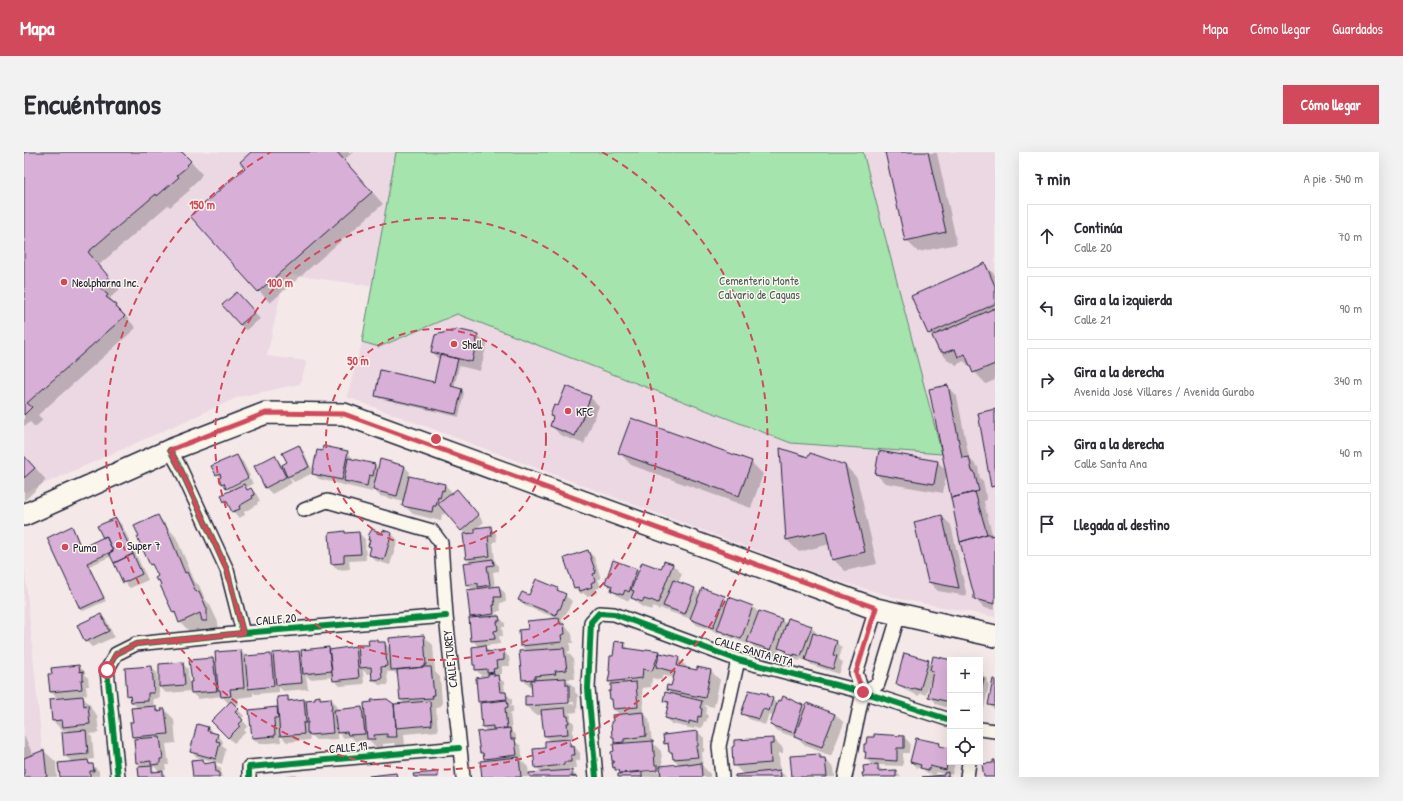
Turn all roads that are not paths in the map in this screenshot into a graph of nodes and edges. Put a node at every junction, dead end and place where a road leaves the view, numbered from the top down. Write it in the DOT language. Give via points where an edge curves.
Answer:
graph roads {
  1 [pos="170,450"];
  2 [pos="304,510"];
  3 [pos="24,515"];
  4 [pos="876,608"];
  5 [pos="899,614"];
  6 [pos="446,616"];
  7 [pos="243,633"];
  8 [pos="995,636"];
  9 [pos="738,660"];
  10 [pos="863,692"];
  11 [pos="947,719"];
  12 [pos="983,729"];
  13 [pos="995,731"];
  14 [pos="459,748"];
  15 [pos="969,765"];
  16 [pos="118,777"];
  17 [pos="249,777"];
  18 [pos="462,777"];
  19 [pos="596,777"];
  20 [pos="722,777"];
  21 [pos="845,777"];
  22 [pos="967,777"];
  1 -- 3 [label="main road"];
  1 -- 4 [label="main road" via="266,413 344,414"];
  1 -- 7 [label="street" via="227,570"];
  2 -- 6 [label="street, CALLE TUREY" via="327,501 432,531 441,543"];
  4 -- 5 [label="main road"];
  4 -- 10 [label="street" via="856,673"];
  5 -- 8 [label="main road"];
  5 -- 10 [label="street" via="878,684"];
  6 -- 7 [label="street, CALLE 20"];
  6 -- 14 [label="street, CALLE TUREY"];
  7 -- 16 [label="street, CALLE 20" via="136,644 116,654 107,670"];
  9 -- 10 [label="street, CALLE SANTA RITA"];
  9 -- 19 [label="street, CALLE SANTA RITA" via="614,614 599,613 591,622 588,689"];
  9 -- 20 [label="street" via="719,746"];
  10 -- 11 [label="street, CALLE SANTA RITA"];
  10 -- 21 [label="street"];
  12 -- 13 [label="street"];
  14 -- 17 [label="street, CALLE 19" via="249,767"];
  14 -- 18 [label="street, CALLE TUREY"];
  15 -- 22 [label="street"];
}
